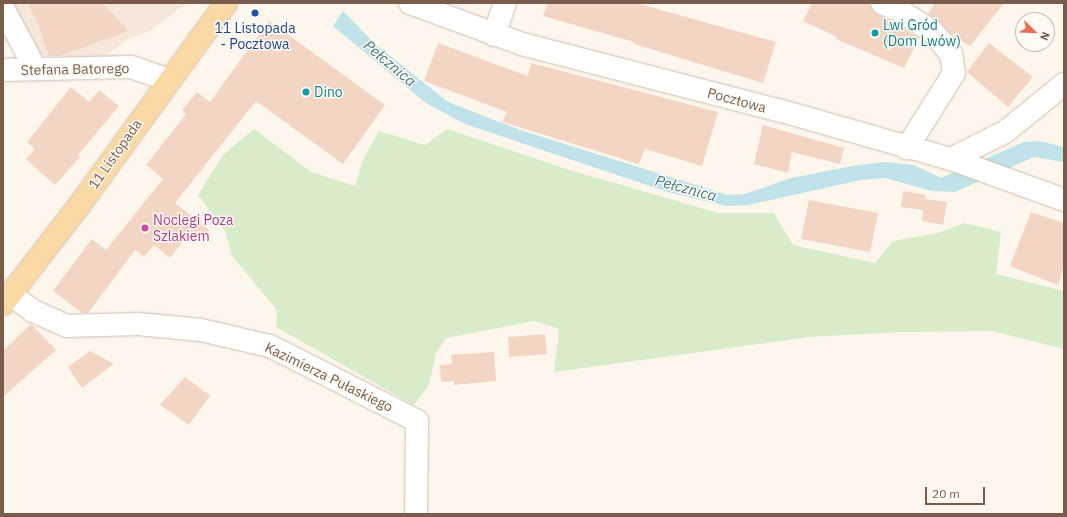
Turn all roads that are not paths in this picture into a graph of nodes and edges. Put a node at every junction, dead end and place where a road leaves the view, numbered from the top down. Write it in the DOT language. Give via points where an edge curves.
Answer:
graph roads {
  1 [pos="226,3"];
  2 [pos="410,3"];
  3 [pos="505,3"];
  4 [pos="882,3"];
  5 [pos="3,8"];
  6 [pos="494,35"];
  7 [pos="35,68"];
  8 [pos="3,70"];
  9 [pos="168,80"];
  10 [pos="1064,84"];
  11 [pos="907,148"];
  12 [pos="955,161"];
  13 [pos="1064,200"];
  14 [pos="7,300"];
  15 [pos="416,514"];
  1 -- 9 [label="main road, 11 Listopada"];
  2 -- 6 [label="street, Pocztowa"];
  3 -- 6 [label="street"];
  4 -- 11 [label="street" via="902,12 933,32 951,54 954,73"];
  5 -- 7 [label="street"];
  6 -- 11 [label="street, Pocztowa" via="782,111"];
  7 -- 8 [label="street, Stefana Batorego"];
  7 -- 9 [label="street, Stefana Batorego" via="131,67"];
  9 -- 14 [label="main road, 11 Listopada" via="78,207"];
  10 -- 12 [label="street" via="1004,132"];
  11 -- 12 [label="street, Pocztowa"];
  12 -- 13 [label="street, Pocztowa"];
  14 -- 15 [label="street, Kazimierza Pułaskiego" via="68,326 138,324 201,330 270,346 416,421"];
}
